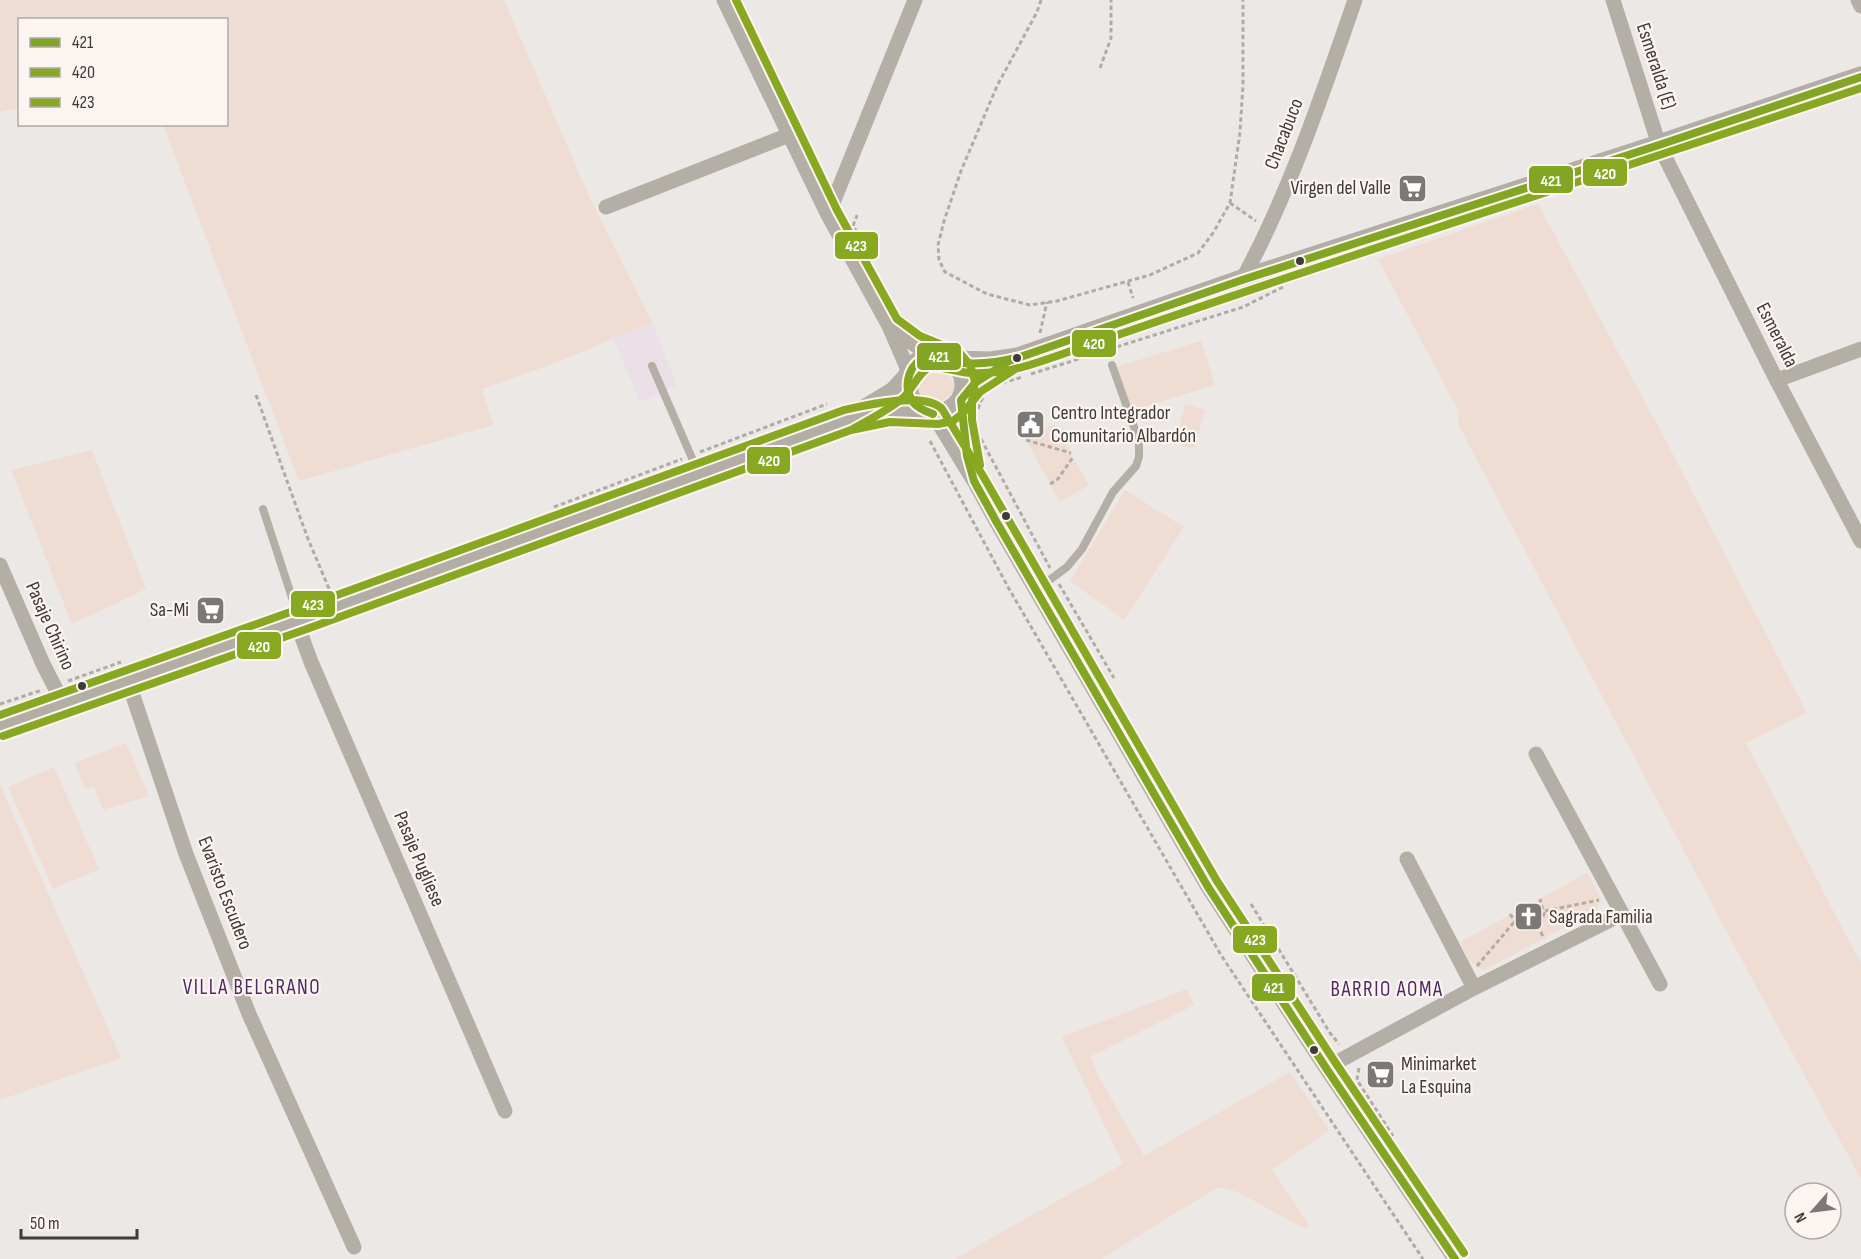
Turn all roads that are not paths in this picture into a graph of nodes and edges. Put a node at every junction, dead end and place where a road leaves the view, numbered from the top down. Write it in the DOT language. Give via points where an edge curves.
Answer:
graph roads {
  1 [pos="724,0"];
  2 [pos="915,0"];
  3 [pos="1355,0"];
  4 [pos="1613,0"];
  5 [pos="1858,0"];
  6 [pos="1861,6"];
  7 [pos="1861,77"];
  8 [pos="789,135"];
  9 [pos="1659,145"];
  10 [pos="606,207"];
  11 [pos="828,215"];
  12 [pos="1242,280"];
  13 [pos="890,327"];
  14 [pos="1861,349"];
  15 [pos="945,358"];
  16 [pos="1009,361"];
  17 [pos="1112,365"];
  18 [pos="652,366"];
  19 [pos="908,375"];
  20 [pos="1777,380"];
  21 [pos="967,401"];
  22 [pos="931,414"];
  23 [pos="848,420"];
  24 [pos="694,465"];
  25 [pos="974,481"];
  26 [pos="263,509"];
  27 [pos="1861,541"];
  28 [pos="0,565"];
  29 [pos="1036,590"];
  30 [pos="298,621"];
  31 [pos="128,681"];
  32 [pos="58,694"];
  33 [pos="0,726"];
  34 [pos="1536,754"];
  35 [pos="1407,860"];
  36 [pos="1622,914"];
  37 [pos="1660,984"];
  38 [pos="1474,988"];
  39 [pos="1326,1068"];
  40 [pos="505,1111"];
  41 [pos="354,1247"];
  42 [pos="1455,1259"];
  1 -- 8 [label="street"];
  2 -- 11 [label="street"];
  3 -- 12 [label="street, Chacabuco" via="1268,232"];
  4 -- 9 [label="street, Esmeralda (E)"];
  5 -- 6 [label="street"];
  7 -- 9 [label="main road"];
  8 -- 10 [label="street"];
  8 -- 11 [label="street"];
  9 -- 12 [label="main road"];
  9 -- 20 [label="street, Esmeralda"];
  11 -- 13 [label="street"];
  12 -- 16 [label="main road"];
  13 -- 15 [label="street" via="915,345"];
  13 -- 19 [label="street"];
  14 -- 20 [label="street"];
  15 -- 16 [label="main road"];
  15 -- 19 [label="main road" via="926,357"];
  15 -- 21 [label="main road" via="961,370"];
  16 -- 21 [label="main road" via="989,373"];
  17 -- 29 [label="lane" via="1139,441 1136,466 1113,492 1082,549 1067,567"];
  18 -- 24 [label="lane"];
  19 -- 22 [label="main road" via="908,392 915,405"];
  19 -- 23 [label="main road" via="894,392"];
  20 -- 27 [label="street, Esmeralda"];
  21 -- 22 [label="main road" via="949,411"];
  21 -- 25 [label="street" via="967,456"];
  22 -- 23 [label="main road" via="904,410"];
  22 -- 25 [label="street"];
  23 -- 24 [label="main road"];
  24 -- 30 [label="main road" via="328,597"];
  25 -- 29 [label="street"];
  26 -- 30 [label="lane"];
  28 -- 32 [label="street, Pasaje Chirino"];
  29 -- 39 [label="street" via="1208,887"];
  30 -- 31 [label="main road"];
  30 -- 40 [label="street, Pasaje Pugliese" via="315,672"];
  31 -- 32 [label="main road"];
  31 -- 41 [label="street, Evaristo Escudero" via="186,854 249,1014"];
  32 -- 33 [label="main road"];
  34 -- 36 [label="street"];
  35 -- 38 [label="street"];
  36 -- 37 [label="street"];
  36 -- 38 [label="street"];
  38 -- 39 [label="street"];
  39 -- 42 [label="street"];
}
